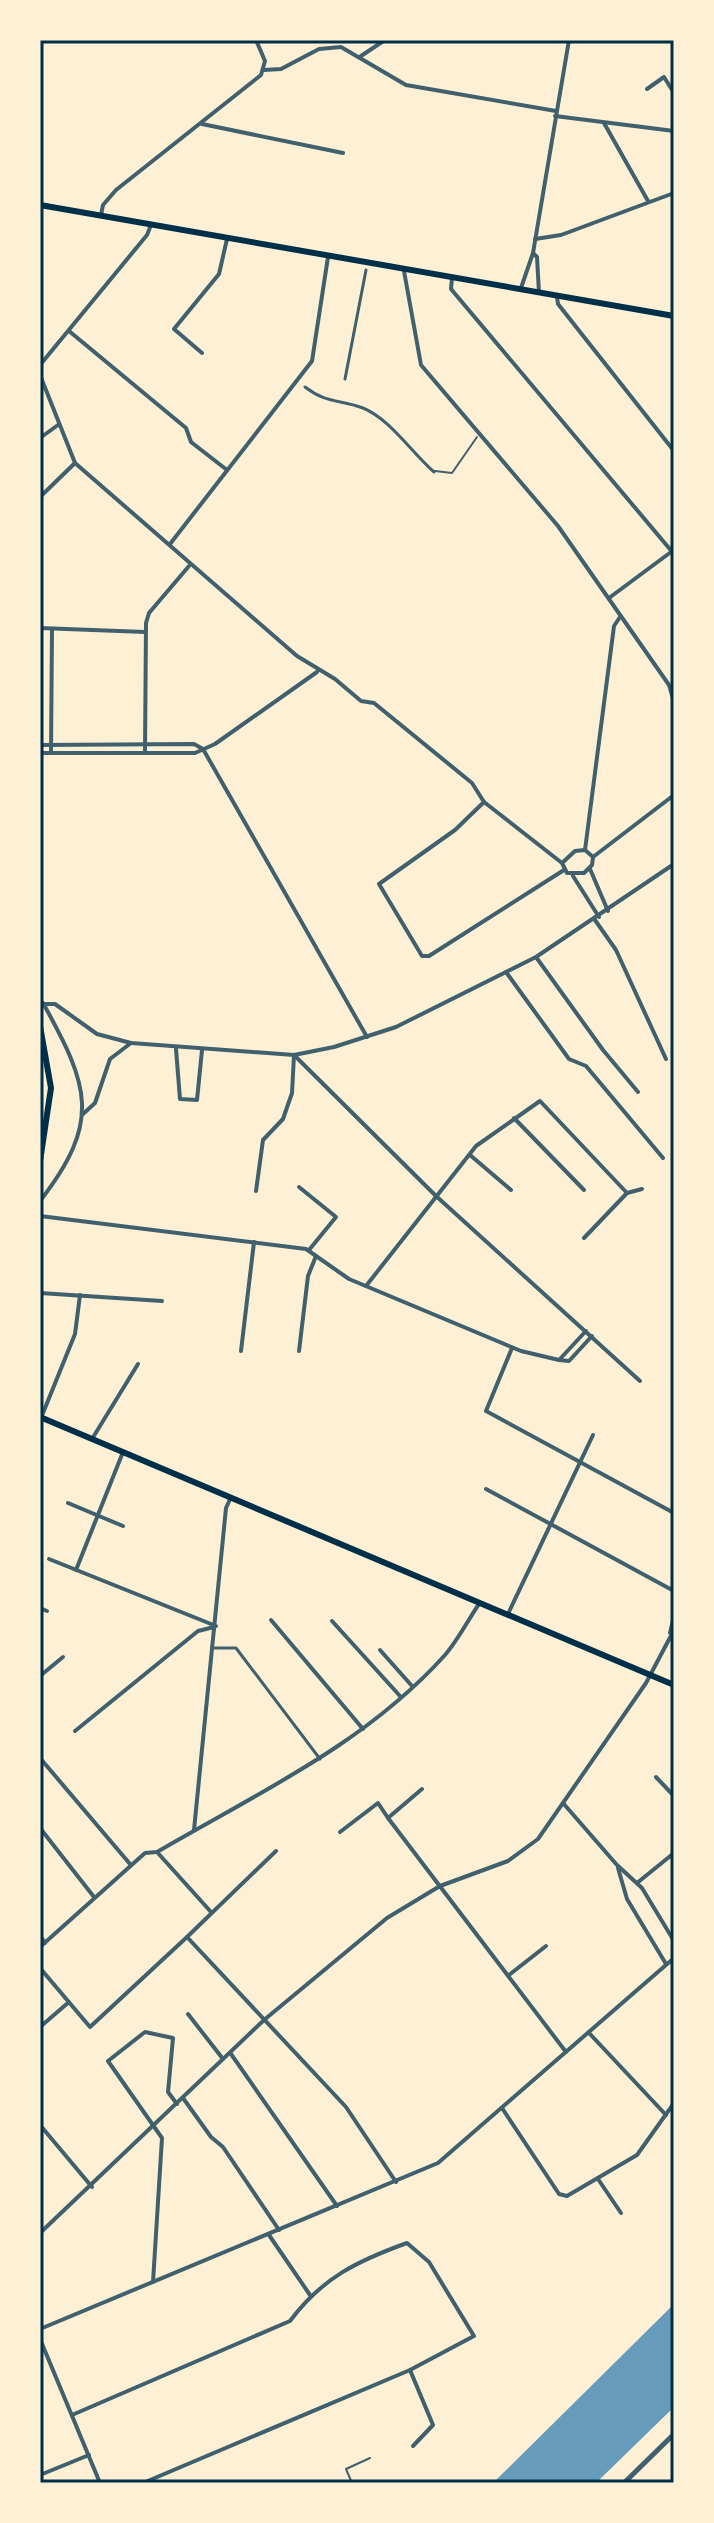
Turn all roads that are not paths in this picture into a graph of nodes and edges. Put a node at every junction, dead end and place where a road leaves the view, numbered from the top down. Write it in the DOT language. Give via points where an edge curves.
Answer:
graph roads {
  1 [pos="256,40"];
  2 [pos="385,40"];
  3 [pos="569,40"];
  4 [pos="361,56"];
  5 [pos="264,70"];
  6 [pos="647,89"];
  7 [pos="674,93"];
  8 [pos="555,114"];
  9 [pos="604,123"];
  10 [pos="202,124"];
  11 [pos="674,131"];
  12 [pos="343,153"];
  13 [pos="674,193"];
  14 [pos="649,202"];
  15 [pos="40,205"];
  16 [pos="101,215"];
  17 [pos="151,225"];
  18 [pos="227,239"];
  19 [pos="535,239"];
  20 [pos="533,253"];
  21 [pos="328,257"];
  22 [pos="366,270"];
  23 [pos="404,271"];
  24 [pos="452,278"];
  25 [pos="526,278"];
  26 [pos="520,290"];
  27 [pos="529,291"];
  28 [pos="539,293"];
  29 [pos="557,297"];
  30 [pos="674,316"];
  31 [pos="69,331"];
  32 [pos="202,353"];
  33 [pos="40,365"];
  34 [pos="40,375"];
  35 [pos="345,379"];
  36 [pos="302,384"];
  37 [pos="58,425"];
  38 [pos="477,437"];
  39 [pos="40,438"];
  40 [pos="674,451"];
  41 [pos="75,463"];
  42 [pos="227,470"];
  43 [pos="434,472"];
  44 [pos="40,497"];
  45 [pos="170,544"];
  46 [pos="673,552"];
  47 [pos="189,566"];
  48 [pos="609,598"];
  49 [pos="621,616"];
  50 [pos="40,628"];
  51 [pos="52,629"];
  52 [pos="145,632"];
  53 [pos="317,672"];
  54 [pos="674,702"];
  55 [pos="144,744"];
  56 [pos="40,745"];
  57 [pos="51,745"];
  58 [pos="203,749"];
  59 [pos="40,753"];
  60 [pos="51,753"];
  61 [pos="145,753"];
  62 [pos="674,795"];
  63 [pos="484,802"];
  64 [pos="585,850"];
  65 [pos="593,857"];
  66 [pos="562,863"];
  67 [pos="674,864"];
  68 [pos="590,869"];
  69 [pos="564,870"];
  70 [pos="573,876"];
  71 [pos="608,911"];
  72 [pos="597,918"];
  73 [pos="536,957"];
  74 [pos="506,972"];
  75 [pos="41,1003"];
  76 [pos="40,1026"];
  77 [pos="367,1037"];
  78 [pos="131,1043"];
  79 [pos="176,1049"];
  80 [pos="202,1050"];
  81 [pos="294,1055"];
  82 [pos="666,1059"];
  83 [pos="638,1092"];
  84 [pos="83,1114"];
  85 [pos="514,1118"];
  86 [pos="470,1155"];
  87 [pos="663,1158"];
  88 [pos="40,1161"];
  89 [pos="299,1187"];
  90 [pos="642,1189"];
  91 [pos="511,1190"];
  92 [pos="584,1190"];
  93 [pos="256,1191"];
  94 [pos="627,1193"];
  95 [pos="436,1196"];
  96 [pos="40,1201"];
  97 [pos="40,1216"];
  98 [pos="584,1238"];
  99 [pos="254,1242"];
  100 [pos="309,1250"];
  101 [pos="316,1256"];
  102 [pos="366,1286"];
  103 [pos="40,1293"];
  104 [pos="80,1295"];
  105 [pos="162,1301"];
  106 [pos="586,1331"];
  107 [pos="592,1336"];
  108 [pos="513,1348"];
  109 [pos="241,1351"];
  110 [pos="299,1351"];
  111 [pos="559,1360"];
  112 [pos="138,1364"];
  113 [pos="640,1381"];
  114 [pos="41,1417"];
  115 [pos="593,1435"];
  116 [pos="92,1439"];
  117 [pos="123,1452"];
  118 [pos="580,1461"];
  119 [pos="486,1489"];
  120 [pos="231,1497"];
  121 [pos="68,1503"];
  122 [pos="674,1513"];
  123 [pos="98,1515"];
  124 [pos="123,1526"];
  125 [pos="549,1526"];
  126 [pos="49,1559"];
  127 [pos="76,1570"];
  128 [pos="674,1591"];
  129 [pos="480,1602"];
  130 [pos="40,1608"];
  131 [pos="47,1611"];
  132 [pos="508,1614"];
  133 [pos="674,1616"];
  134 [pos="271,1620"];
  135 [pos="332,1621"];
  136 [pos="216,1626"];
  137 [pos="674,1630"];
  138 [pos="669,1635"];
  139 [pos="215,1648"];
  140 [pos="380,1650"];
  141 [pos="63,1657"];
  142 [pos="651,1675"];
  143 [pos="40,1676"];
  144 [pos="674,1685"];
  145 [pos="412,1686"];
  146 [pos="400,1696"];
  147 [pos="363,1729"];
  148 [pos="75,1731"];
  149 [pos="40,1758"];
  150 [pos="321,1759"];
  151 [pos="656,1777"];
  152 [pos="422,1789"];
  153 [pos="674,1796"];
  154 [pos="563,1803"];
  155 [pos="388,1818"];
  156 [pos="40,1828"];
  157 [pos="194,1830"];
  158 [pos="340,1832"];
  159 [pos="276,1851"];
  160 [pos="157,1852"];
  161 [pos="674,1853"];
  162 [pos="130,1864"];
  163 [pos="617,1865"];
  164 [pos="637,1883"];
  165 [pos="440,1886"];
  166 [pos="94,1897"];
  167 [pos="211,1912"];
  168 [pos="40,1936"];
  169 [pos="187,1937"];
  170 [pos="674,1941"];
  171 [pos="45,1943"];
  172 [pos="546,1946"];
  173 [pos="40,1947"];
  174 [pos="674,1958"];
  175 [pos="666,1964"];
  176 [pos="40,1968"];
  177 [pos="509,1975"];
  178 [pos="69,2002"];
  179 [pos="188,2014"];
  180 [pos="264,2020"];
  181 [pos="40,2027"];
  182 [pos="589,2033"];
  183 [pos="566,2052"];
  184 [pos="230,2053"];
  185 [pos="223,2059"];
  186 [pos="183,2098"];
  187 [pos="674,2103"];
  188 [pos="177,2104"];
  189 [pos="502,2108"];
  190 [pos="666,2115"];
  191 [pos="154,2123"];
  192 [pos="40,2125"];
  193 [pos="598,2179"];
  194 [pos="396,2182"];
  195 [pos="92,2187"];
  196 [pos="337,2206"];
  197 [pos="621,2213"];
  198 [pos="279,2230"];
  199 [pos="40,2233"];
  200 [pos="269,2235"];
  201 [pos="153,2282"];
  202 [pos="310,2295"];
  203 [pos="40,2329"];
  204 [pos="40,2339"];
  205 [pos="410,2370"];
  206 [pos="72,2415"];
  207 [pos="674,2434"];
  208 [pos="413,2446"];
  209 [pos="89,2455"];
  210 [pos="370,2458"];
  211 [pos="40,2475"];
  212 [pos="100,2483"];
  213 [pos="143,2483"];
  214 [pos="352,2483"];
  215 [pos="624,2483"];
  1 -- 5 [label="street"];
  2 -- 4 [label="street"];
  3 -- 8 [label="street"];
  4 -- 5 [label="street" via="330,47 281,69"];
  4 -- 8 [label="street" via="406,85"];
  5 -- 10 [label="street"];
  6 -- 7 [label="street" via="664,77"];
  8 -- 9 [label="street"];
  8 -- 19 [label="street"];
  9 -- 11 [label="street"];
  9 -- 14 [label="street"];
  10 -- 12 [label="street"];
  10 -- 16 [label="street" via="116,190"];
  13 -- 14 [label="street"];
  14 -- 19 [label="street" via="561,235"];
  15 -- 16 [label="main road"];
  16 -- 17 [label="main road"];
  17 -- 18 [label="main road"];
  17 -- 31 [label="street"];
  18 -- 21 [label="main road"];
  18 -- 32 [label="street" via="219,274 174,329"];
  19 -- 20 [label="street"];
  20 -- 25 [label="street"];
  20 -- 28 [label="street"];
  21 -- 23 [label="main road"];
  21 -- 36 [label="street" via="312,361"];
  22 -- 35 [label="street"];
  23 -- 24 [label="main road"];
  23 -- 48 [label="street" via="421,365 543,507"];
  24 -- 26 [label="main road"];
  24 -- 46 [label="street" via="451,289"];
  25 -- 26 [label="street"];
  25 -- 27 [label="street"];
  26 -- 27 [label="main road"];
  27 -- 28 [label="main road"];
  28 -- 29 [label="main road"];
  29 -- 30 [label="main road"];
  29 -- 40 [label="street"];
  31 -- 33 [label="street"];
  31 -- 42 [label="street" via="186,428 191,442"];
  34 -- 37 [label="street"];
  36 -- 42 [label="street"];
  36 -- 43 [label="street" via="322,400 363,408"];
  37 -- 39 [label="street"];
  37 -- 41 [label="street"];
  38 -- 43 [label="lane" via="452,473"];
  41 -- 44 [label="street"];
  41 -- 45 [label="street"];
  42 -- 45 [label="street"];
  45 -- 47 [label="street"];
  46 -- 48 [label="street"];
  47 -- 52 [label="street" via="149,613"];
  47 -- 53 [label="street"];
  48 -- 49 [label="street"];
  49 -- 54 [label="street" via="669,685"];
  49 -- 64 [label="street" via="614,626"];
  50 -- 51 [label="street"];
  51 -- 52 [label="street"];
  51 -- 57 [label="street"];
  52 -- 55 [label="street"];
  53 -- 58 [label="street"];
  53 -- 63 [label="street" via="380,708 472,783"];
  55 -- 57 [label="street"];
  55 -- 58 [label="street" via="194,744"];
  55 -- 61 [label="street"];
  56 -- 57 [label="street"];
  57 -- 60 [label="street"];
  58 -- 61 [label="street"];
  58 -- 77 [label="street"];
  59 -- 60 [label="street"];
  60 -- 61 [label="street"];
  62 -- 65 [label="street"];
  63 -- 66 [label="street"];
  63 -- 69 [label="street" via="455,830 379,884 422,956"];
  64 -- 65 [label="street"];
  64 -- 66 [label="street"];
  65 -- 68 [label="street"];
  66 -- 69 [label="street"];
  67 -- 71 [label="street"];
  68 -- 70 [label="street"];
  68 -- 71 [label="street"];
  69 -- 70 [label="street"];
  70 -- 72 [label="street"];
  71 -- 72 [label="street"];
  72 -- 73 [label="street"];
  72 -- 82 [label="street"];
  73 -- 74 [label="street"];
  73 -- 83 [label="street"];
  74 -- 77 [label="street"];
  74 -- 87 [label="street" via="569,1059 586,1066"];
  75 -- 78 [label="street" via="55,1004 97,1034"];
  75 -- 84 [label="street" via="72,1058"];
  76 -- 88 [label="main road" via="51,1088"];
  77 -- 81 [label="street"];
  78 -- 79 [label="street"];
  78 -- 84 [label="street" via="110,1059 95,1103"];
  79 -- 80 [label="street"];
  79 -- 80 [label="street" via="180,1099 197,1100"];
  80 -- 81 [label="street"];
  81 -- 93 [label="street" via="292,1093 283,1119 263,1140"];
  81 -- 95 [label="street"];
  84 -- 96 [label="street" via="72,1154"];
  85 -- 86 [label="street"];
  85 -- 92 [label="street"];
  85 -- 94 [label="street" via="540,1101"];
  86 -- 91 [label="street"];
  86 -- 95 [label="street"];
  89 -- 100 [label="street" via="336,1217"];
  90 -- 94 [label="street"];
  94 -- 98 [label="street"];
  95 -- 102 [label="street"];
  95 -- 106 [label="street"];
  97 -- 99 [label="street"];
  99 -- 100 [label="street"];
  99 -- 109 [label="street"];
  100 -- 101 [label="street"];
  101 -- 102 [label="street"];
  101 -- 110 [label="street" via="308,1276"];
  102 -- 108 [label="street"];
  103 -- 104 [label="street"];
  104 -- 105 [label="street"];
  104 -- 114 [label="street" via="75,1334"];
  106 -- 107 [label="street"];
  106 -- 111 [label="street"];
  107 -- 111 [label="street" via="569,1361"];
  107 -- 113 [label="street"];
  108 -- 111 [label="street"];
  108 -- 118 [label="street" via="486,1411"];
  112 -- 116 [label="street"];
  114 -- 116 [label="main road"];
  115 -- 118 [label="street"];
  116 -- 117 [label="main road"];
  117 -- 120 [label="main road"];
  117 -- 123 [label="street"];
  118 -- 122 [label="street"];
  118 -- 125 [label="street"];
  119 -- 125 [label="street"];
  120 -- 129 [label="main road"];
  120 -- 136 [label="street"];
  121 -- 123 [label="street"];
  123 -- 124 [label="street"];
  123 -- 127 [label="street"];
  125 -- 128 [label="street"];
  125 -- 132 [label="street"];
  126 -- 127 [label="street"];
  127 -- 136 [label="street"];
  129 -- 132 [label="main road"];
  129 -- 145 [label="street" via="446,1653"];
  130 -- 131 [label="street"];
  132 -- 142 [label="main road"];
  133 -- 138 [label="street"];
  134 -- 147 [label="street"];
  135 -- 146 [label="street"];
  136 -- 139 [label="street"];
  136 -- 148 [label="street" via="198,1631"];
  137 -- 138 [label="street"];
  138 -- 142 [label="street"];
  139 -- 150 [label="street" via="236,1648"];
  139 -- 157 [label="street"];
  140 -- 145 [label="street"];
  141 -- 143 [label="street"];
  142 -- 144 [label="main road"];
  142 -- 154 [label="street"];
  145 -- 146 [label="street"];
  146 -- 147 [label="street"];
  147 -- 150 [label="street"];
  149 -- 162 [label="street"];
  150 -- 157 [label="street"];
  151 -- 153 [label="street"];
  152 -- 155 [label="street"];
  154 -- 163 [label="street"];
  154 -- 165 [label="street" via="524,1851"];
  155 -- 158 [label="street" via="378,1803"];
  155 -- 165 [label="street"];
  156 -- 166 [label="street"];
  157 -- 160 [label="street"];
  159 -- 167 [label="street"];
  160 -- 162 [label="street"];
  160 -- 167 [label="street"];
  161 -- 164 [label="street"];
  162 -- 166 [label="street"];
  163 -- 164 [label="street"];
  163 -- 175 [label="street" via="627,1899"];
  164 -- 170 [label="street"];
  165 -- 177 [label="street"];
  165 -- 180 [label="street" via="387,1918"];
  166 -- 171 [label="street"];
  167 -- 169 [label="street"];
  168 -- 171 [label="street"];
  169 -- 178 [label="street" via="90,2027"];
  169 -- 180 [label="street"];
  171 -- 173 [label="street"];
  172 -- 177 [label="street"];
  174 -- 175 [label="street"];
  175 -- 182 [label="street"];
  176 -- 178 [label="street"];
  177 -- 183 [label="street"];
  178 -- 181 [label="street"];
  179 -- 185 [label="street"];
  180 -- 184 [label="street"];
  180 -- 194 [label="street" via="346,2107"];
  182 -- 183 [label="street"];
  182 -- 190 [label="street"];
  183 -- 189 [label="street"];
  184 -- 185 [label="street"];
  184 -- 196 [label="street"];
  185 -- 186 [label="street"];
  186 -- 188 [label="street"];
  186 -- 198 [label="street"];
  187 -- 190 [label="street"];
  188 -- 191 [label="street"];
  188 -- 191 [label="street" via="168,2092 173,2038 145,2032 108,2061"];
  189 -- 193 [label="street" via="559,2194 567,2196"];
  189 -- 194 [label="street" via="454,2151"];
  190 -- 193 [label="street" via="637,2155"];
  191 -- 195 [label="street"];
  191 -- 201 [label="street" via="162,2138"];
  192 -- 195 [label="street"];
  193 -- 197 [label="street"];
  194 -- 196 [label="street"];
  195 -- 199 [label="street"];
  196 -- 198 [label="street"];
  198 -- 200 [label="street"];
  200 -- 201 [label="street"];
  200 -- 202 [label="street"];
  201 -- 203 [label="street"];
  202 -- 205 [label="street" via="358,2261 407,2243 429,2262 474,2336"];
  202 -- 206 [label="street" via="290,2321"];
  204 -- 206 [label="street"];
  205 -- 208 [label="street" via="433,2425"];
  205 -- 213 [label="street"];
  206 -- 209 [label="street"];
  207 -- 215 [label="street"];
  209 -- 211 [label="street"];
  209 -- 212 [label="street"];
  210 -- 214 [label="lane" via="346,2469"];
}
